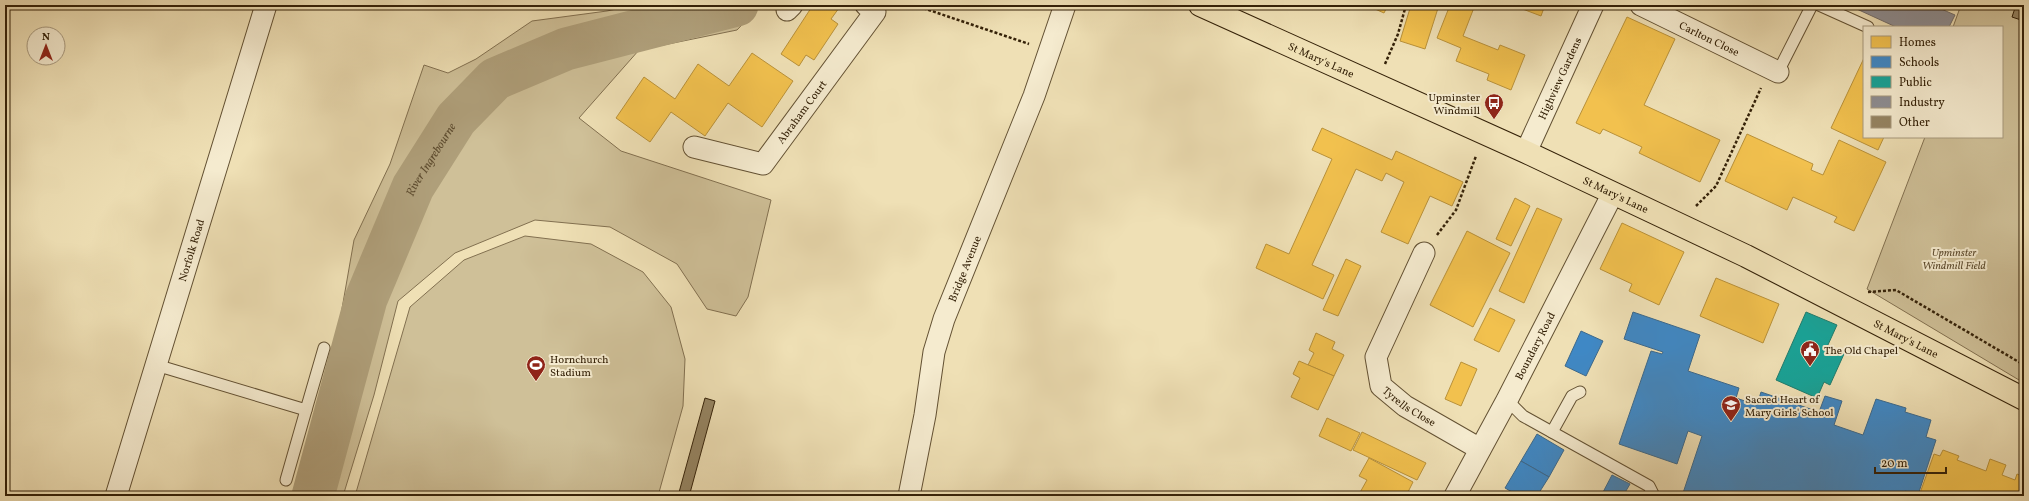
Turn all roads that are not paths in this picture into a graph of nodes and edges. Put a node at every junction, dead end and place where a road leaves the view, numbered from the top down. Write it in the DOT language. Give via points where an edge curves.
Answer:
graph roads {
  1 [pos="266,5"];
  2 [pos="866,5"];
  3 [pos="1065,5"];
  4 [pos="1200,5"];
  5 [pos="1593,5"];
  6 [pos="1641,5"];
  7 [pos="1812,5"];
  8 [pos="1819,5"];
  9 [pos="1866,26"];
  10 [pos="1774,70"];
  11 [pos="694,147"];
  12 [pos="1526,152"];
  13 [pos="1612,194"];
  14 [pos="1424,253"];
  15 [pos="324,348"];
  16 [pos="156,365"];
  17 [pos="1580,392"];
  18 [pos="2024,399"];
  19 [pos="1507,400"];
  20 [pos="306,410"];
  21 [pos="1552,432"];
  22 [pos="1480,449"];
  23 [pos="286,480"];
  24 [pos="116,496"];
  25 [pos="909,496"];
  26 [pos="1455,496"];
  27 [pos="1654,496"];
  1 -- 16 [label="street, Norfolk Road"];
  2 -- 11 [label="street, Abraham Court" via="875,12 763,164"];
  3 -- 25 [label="street, Bridge Avenue" via="1050,51 938,339"];
  4 -- 12 [label="main road, St Mary's Lane"];
  5 -- 12 [label="street, Highview Gardens"];
  6 -- 10 [label="street, Carlton Close"];
  7 -- 10 [label="lane"];
  8 -- 9 [label="lane"];
  12 -- 13 [label="main road, St Mary's Lane"];
  13 -- 18 [label="main road, St Mary's Lane" via="1746,256"];
  13 -- 19 [label="street, Boundary Road"];
  14 -- 22 [label="street, Tyrells Close" via="1376,357 1382,386 1405,406"];
  15 -- 20 [label="lane"];
  16 -- 20 [label="lane"];
  16 -- 24 [label="street, Norfolk Road"];
  17 -- 21 [label="lane" via="1572,396"];
  19 -- 21 [label="lane" via="1523,416"];
  19 -- 22 [label="street, Boundary Road"];
  20 -- 23 [label="lane"];
  21 -- 27 [label="lane" via="1649,486"];
  22 -- 26 [label="street, Boundary Road"];
}
